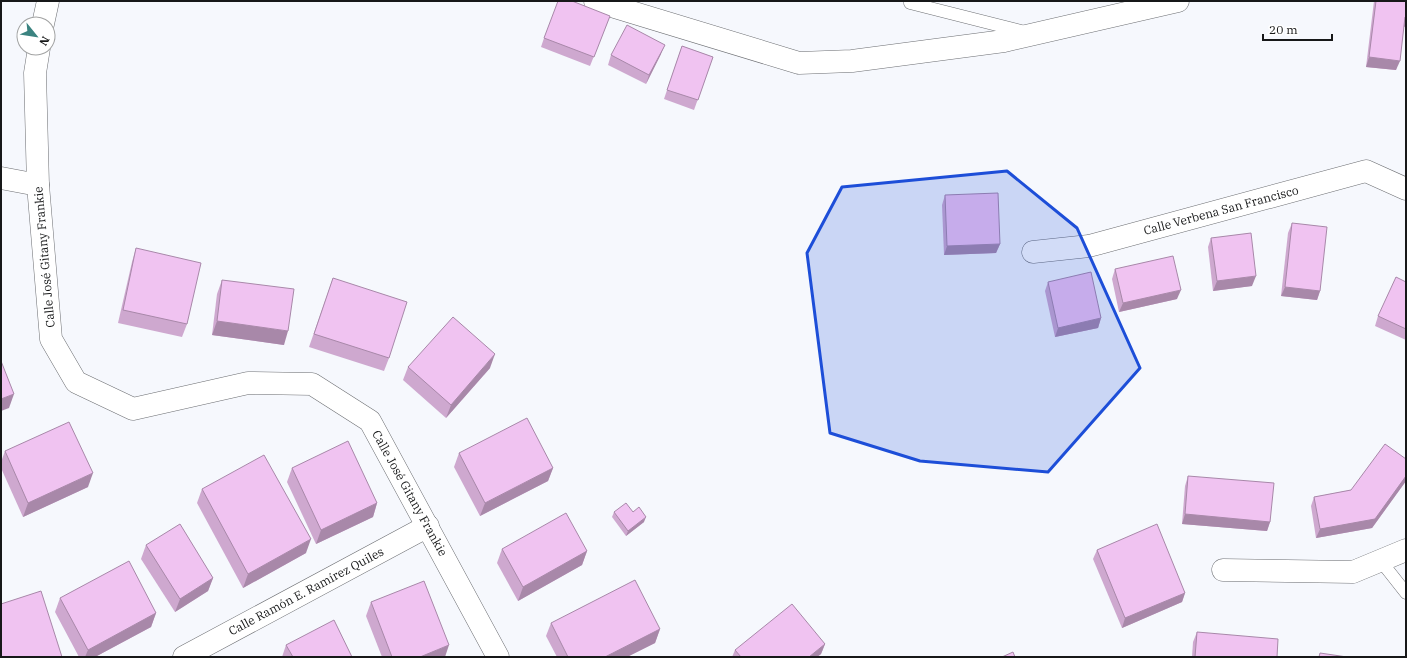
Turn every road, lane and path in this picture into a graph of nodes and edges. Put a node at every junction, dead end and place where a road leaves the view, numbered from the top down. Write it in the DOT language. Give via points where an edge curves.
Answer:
graph roads {
  1 [pos="48,1"];
  2 [pos="595,1"];
  3 [pos="1178,1"];
  4 [pos="910,3"];
  5 [pos="45,16"];
  6 [pos="1034,34"];
  7 [pos="38,56"];
  8 [pos="1,178"];
  9 [pos="38,185"];
  10 [pos="1406,189"];
  11 [pos="1032,252"];
  12 [pos="428,526"];
  13 [pos="1406,550"];
  14 [pos="1380,560"];
  15 [pos="1223,570"];
  16 [pos="1406,594"];
  17 [pos="184,657"];
  18 [pos="498,657"];
  1 -- 5 [label="street"];
  2 -- 6 [label="street" via="799,64 852,61 1004,41"];
  3 -- 6 [label="street"];
  4 -- 6 [label="lane"];
  7 -- 9 [label="street, Calle José Gitany Frankie" via="35,72"];
  8 -- 9 [label="street"];
  9 -- 12 [label="street, Calle José Gitany Frankie" via="52,339 76,382 133,409 248,383 312,384 370,421"];
  10 -- 11 [label="street, Calle Verbena San Francisco" via="1366,171 1090,246"];
  12 -- 17 [label="street, Calle Ramón E. Ramírez Quiles"];
  12 -- 18 [label="street, Calle José Gitany Frankie"];
  13 -- 14 [label="street"];
  14 -- 15 [label="street" via="1353,572"];
  14 -- 16 [label="lane"];
}
